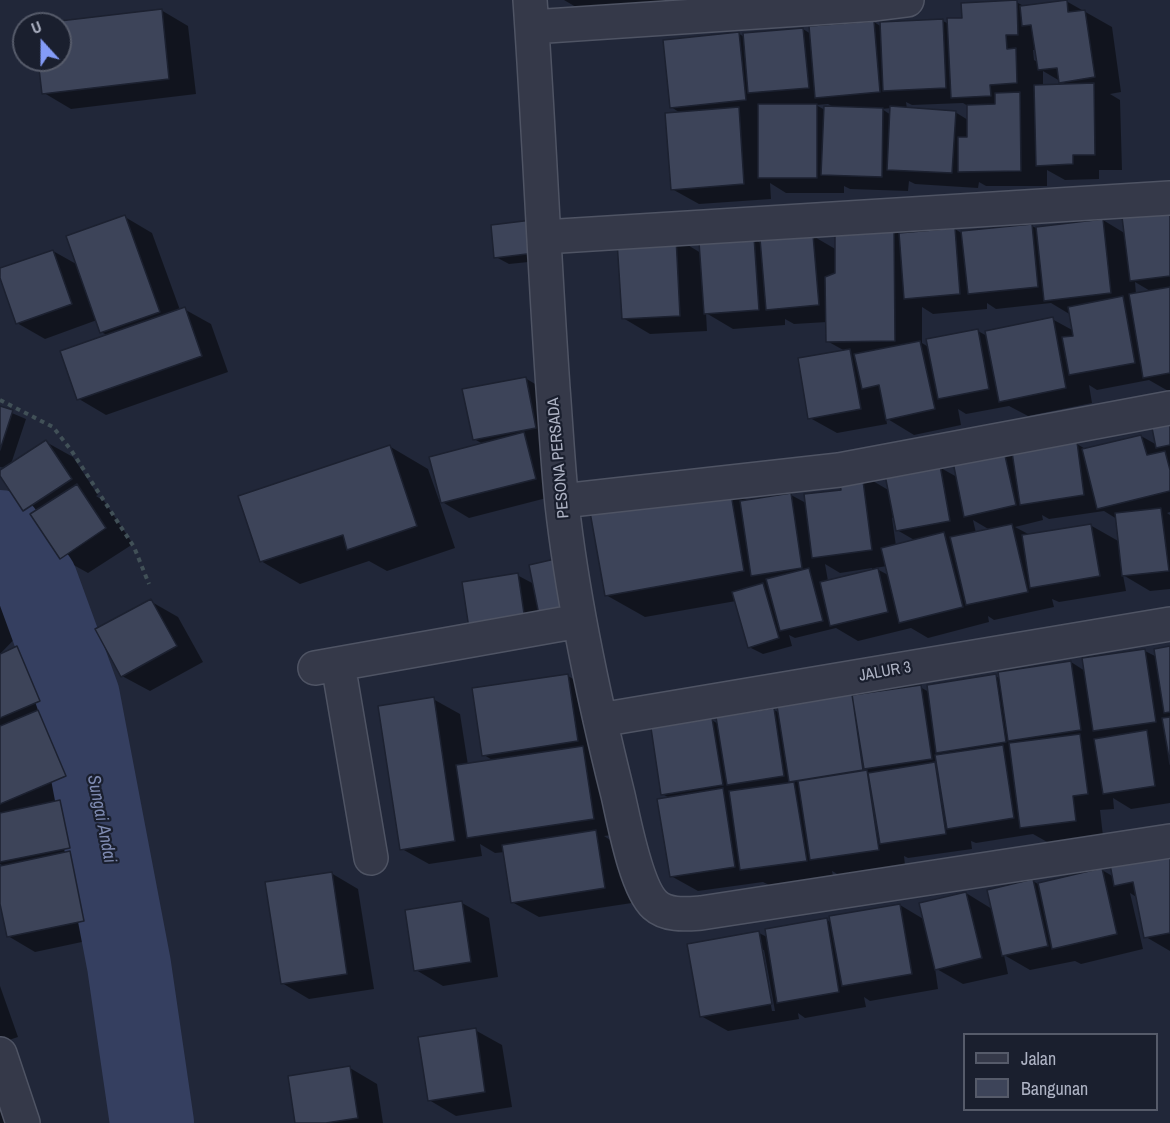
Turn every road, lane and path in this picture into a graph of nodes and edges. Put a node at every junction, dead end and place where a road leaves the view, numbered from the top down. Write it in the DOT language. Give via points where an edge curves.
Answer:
graph roads {
  1 [pos="907,0"];
  2 [pos="531,13"];
  3 [pos="1170,198"];
  4 [pos="544,237"];
  5 [pos="0,400"];
  6 [pos="1170,408"];
  7 [pos="562,501"];
  8 [pos="149,584"];
  9 [pos="579,621"];
  10 [pos="1170,624"];
  11 [pos="600,720"];
  12 [pos="1170,841"];
  13 [pos="371,858"];
  14 [pos="0,1054"];
  15 [pos="23,1123"];
  1 -- 2 [label="street"];
  2 -- 4 [label="street, PESONA PERSADA"];
  3 -- 4 [label="street"];
  4 -- 7 [label="street, PESONA PERSADA"];
  5 -- 8 [label="path" via="53,427 134,547"];
  6 -- 7 [label="street" via="839,470"];
  7 -- 9 [label="street, PESONA PERSADA"];
  9 -- 11 [label="street, PESONA PERSADA"];
  9 -- 13 [label="street" via="326,666"];
  10 -- 11 [label="street, JALUR 3"];
  11 -- 12 [label="street, PESONA PERSADA" via="645,890 654,904 666,912 701,913"];
  14 -- 15 [label="street"];
}
